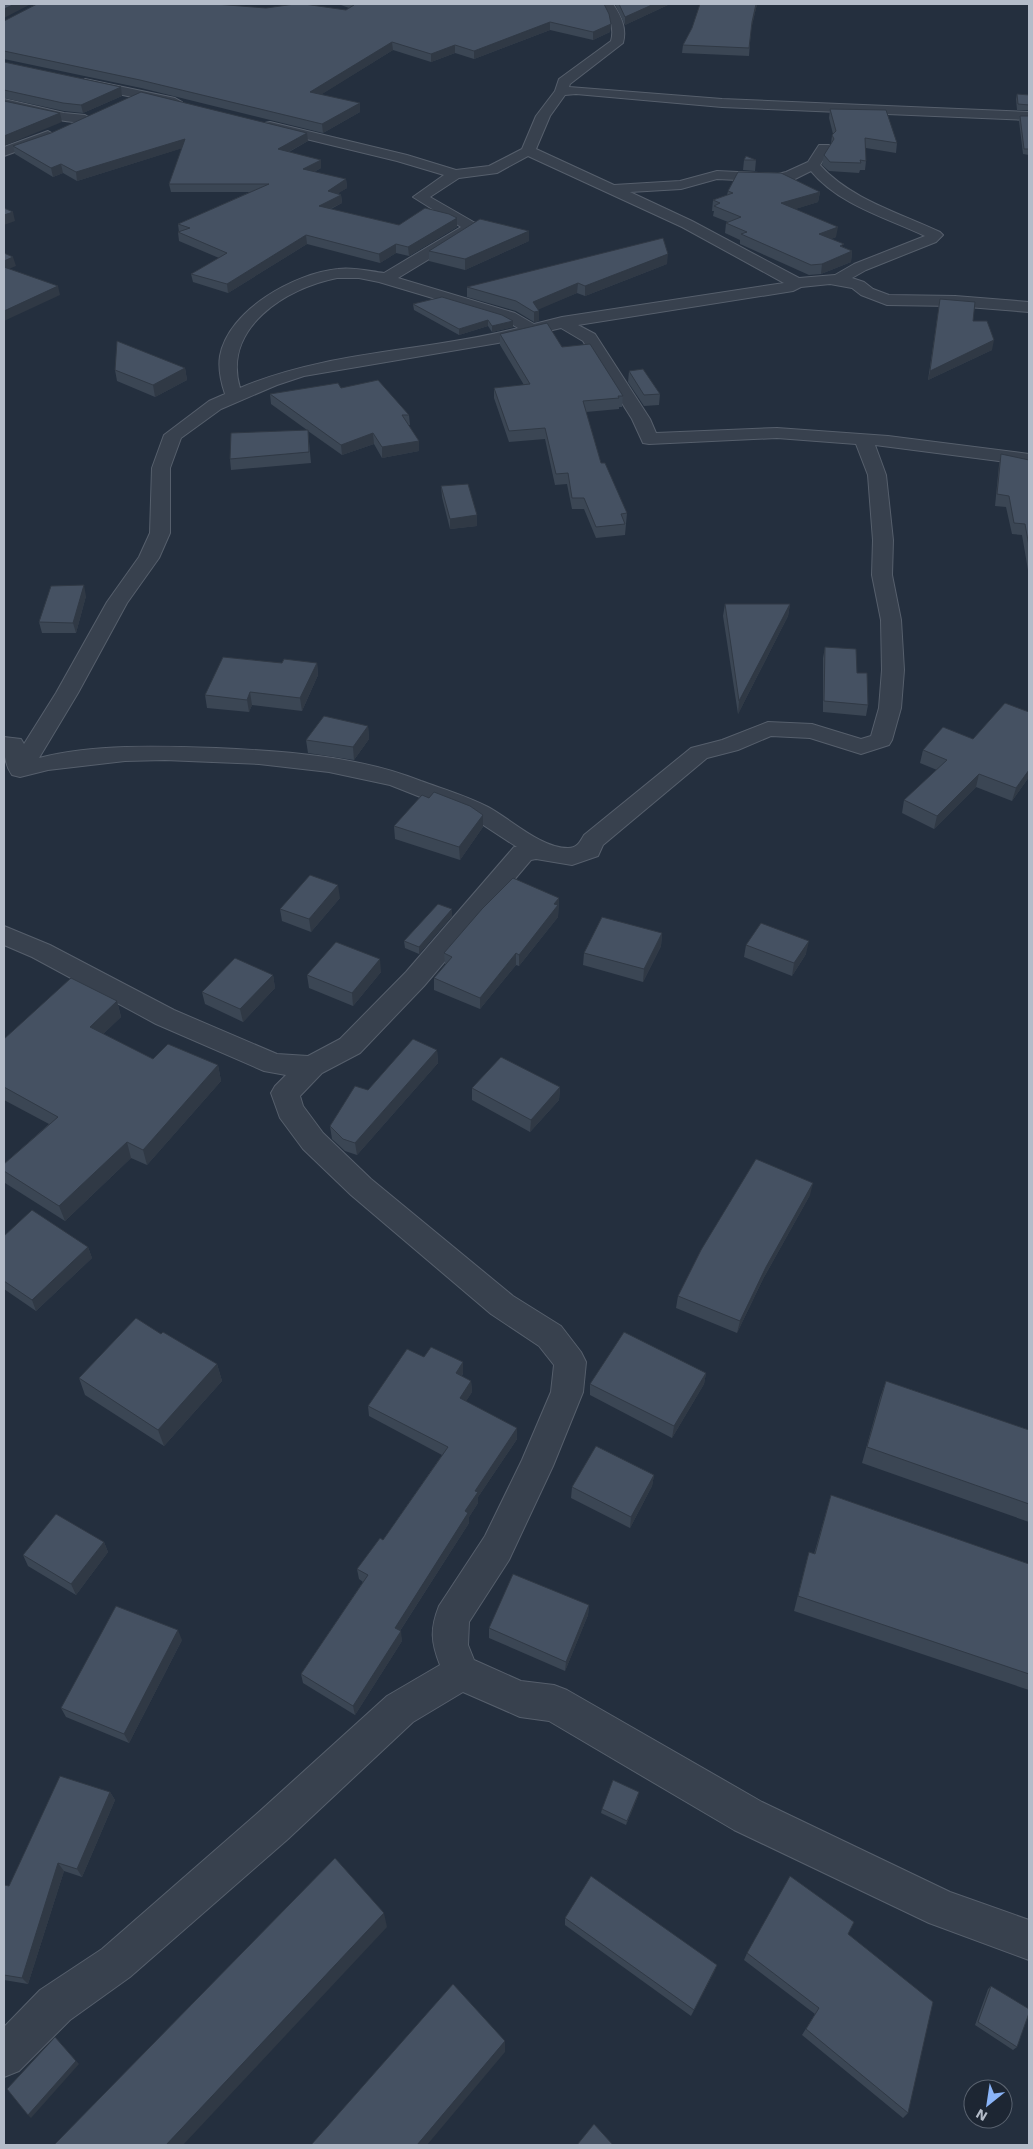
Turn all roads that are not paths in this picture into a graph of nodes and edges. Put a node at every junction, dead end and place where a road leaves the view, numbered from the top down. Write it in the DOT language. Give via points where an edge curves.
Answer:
graph roads {
  1 [pos="607,4"];
  2 [pos="69,79"];
  3 [pos="561,92"];
  4 [pos="141,94"];
  5 [pos="4,103"];
  6 [pos="117,105"];
  7 [pos="193,107"];
  8 [pos="101,112"];
  9 [pos="1029,116"];
  10 [pos="85,119"];
  11 [pos="253,122"];
  12 [pos="824,148"];
  13 [pos="528,150"];
  14 [pos="4,152"];
  15 [pos="813,165"];
  16 [pos="455,174"];
  17 [pos="613,189"];
  18 [pos="385,278"];
  19 [pos="838,280"];
  20 [pos="796,283"];
  21 [pos="1029,307"];
  22 [pos="562,322"];
  23 [pos="532,329"];
  24 [pos="235,397"];
  25 [pos="862,439"];
  26 [pos="1029,460"];
  27 [pos="4,744"];
  28 [pos="20,770"];
  29 [pos="540,850"];
  30 [pos="4,935"];
  31 [pos="312,1066"];
  32 [pos="461,1673"];
  33 [pos="1029,1940"];
  34 [pos="4,2056"];
  1 -- 3 [label="street" via="617,23 620,37 617,43 564,82"];
  2 -- 4 [label="street"];
  3 -- 9 [label="street" via="590,90 722,103"];
  3 -- 13 [label="street" via="543,116"];
  4 -- 6 [label="street"];
  4 -- 7 [label="street"];
  5 -- 10 [label="street"];
  8 -- 10 [label="street"];
  10 -- 14 [label="street"];
  11 -- 16 [label="street"];
  12 -- 15 [label="street"];
  13 -- 16 [label="street" via="492,170"];
  13 -- 17 [label="street"];
  15 -- 17 [label="street" via="778,178 717,175 681,185"];
  15 -- 19 [label="street" via="820,175 841,190 935,235 860,267"];
  16 -- 18 [label="street" via="420,197 472,227"];
  17 -- 20 [label="street" via="687,224"];
  18 -- 23 [label="street" via="509,316"];
  18 -- 24 [label="street" via="355,273 314,279 288,290 248,318 231,346 228,362"];
  19 -- 20 [label="street"];
  19 -- 21 [label="street" via="858,285 887,300"];
  20 -- 22 [label="street" via="680,305"];
  22 -- 23 [label="street"];
  22 -- 25 [label="street" via="589,338 641,419 650,439 777,433"];
  23 -- 24 [label="street" via="410,354 322,367 271,381"];
  24 -- 28 [label="street" via="215,404 173,435 161,468 160,534"];
  25 -- 26 [label="street"];
  25 -- 29 [label="street" via="877,476 883,540 882,575 891,620 890,708 881,740 861,747 812,731 768,729 698,753 593,842 589,850 572,857"];
  27 -- 28 [label="street" via="14,744"];
  28 -- 29 [label="street" via="48,763 164,753 259,757 329,765 396,780 479,812"];
  29 -- 31 [label="street" via="523,853 415,978 350,1046"];
  30 -- 31 [label="street" via="41,951 165,1017 274,1064"];
  31 -- 32 [label="street" via="285,1093 290,1110 313,1141 361,1186 502,1305 550,1336 570,1362 566,1392 536,1466 497,1548 452,1618 450,1645"];
  32 -- 33 [label="street" via="520,1699 554,1703 748,1816 943,1909"];
  32 -- 34 [label="street" via="400,1709 116,1963 55,2005"];
}
